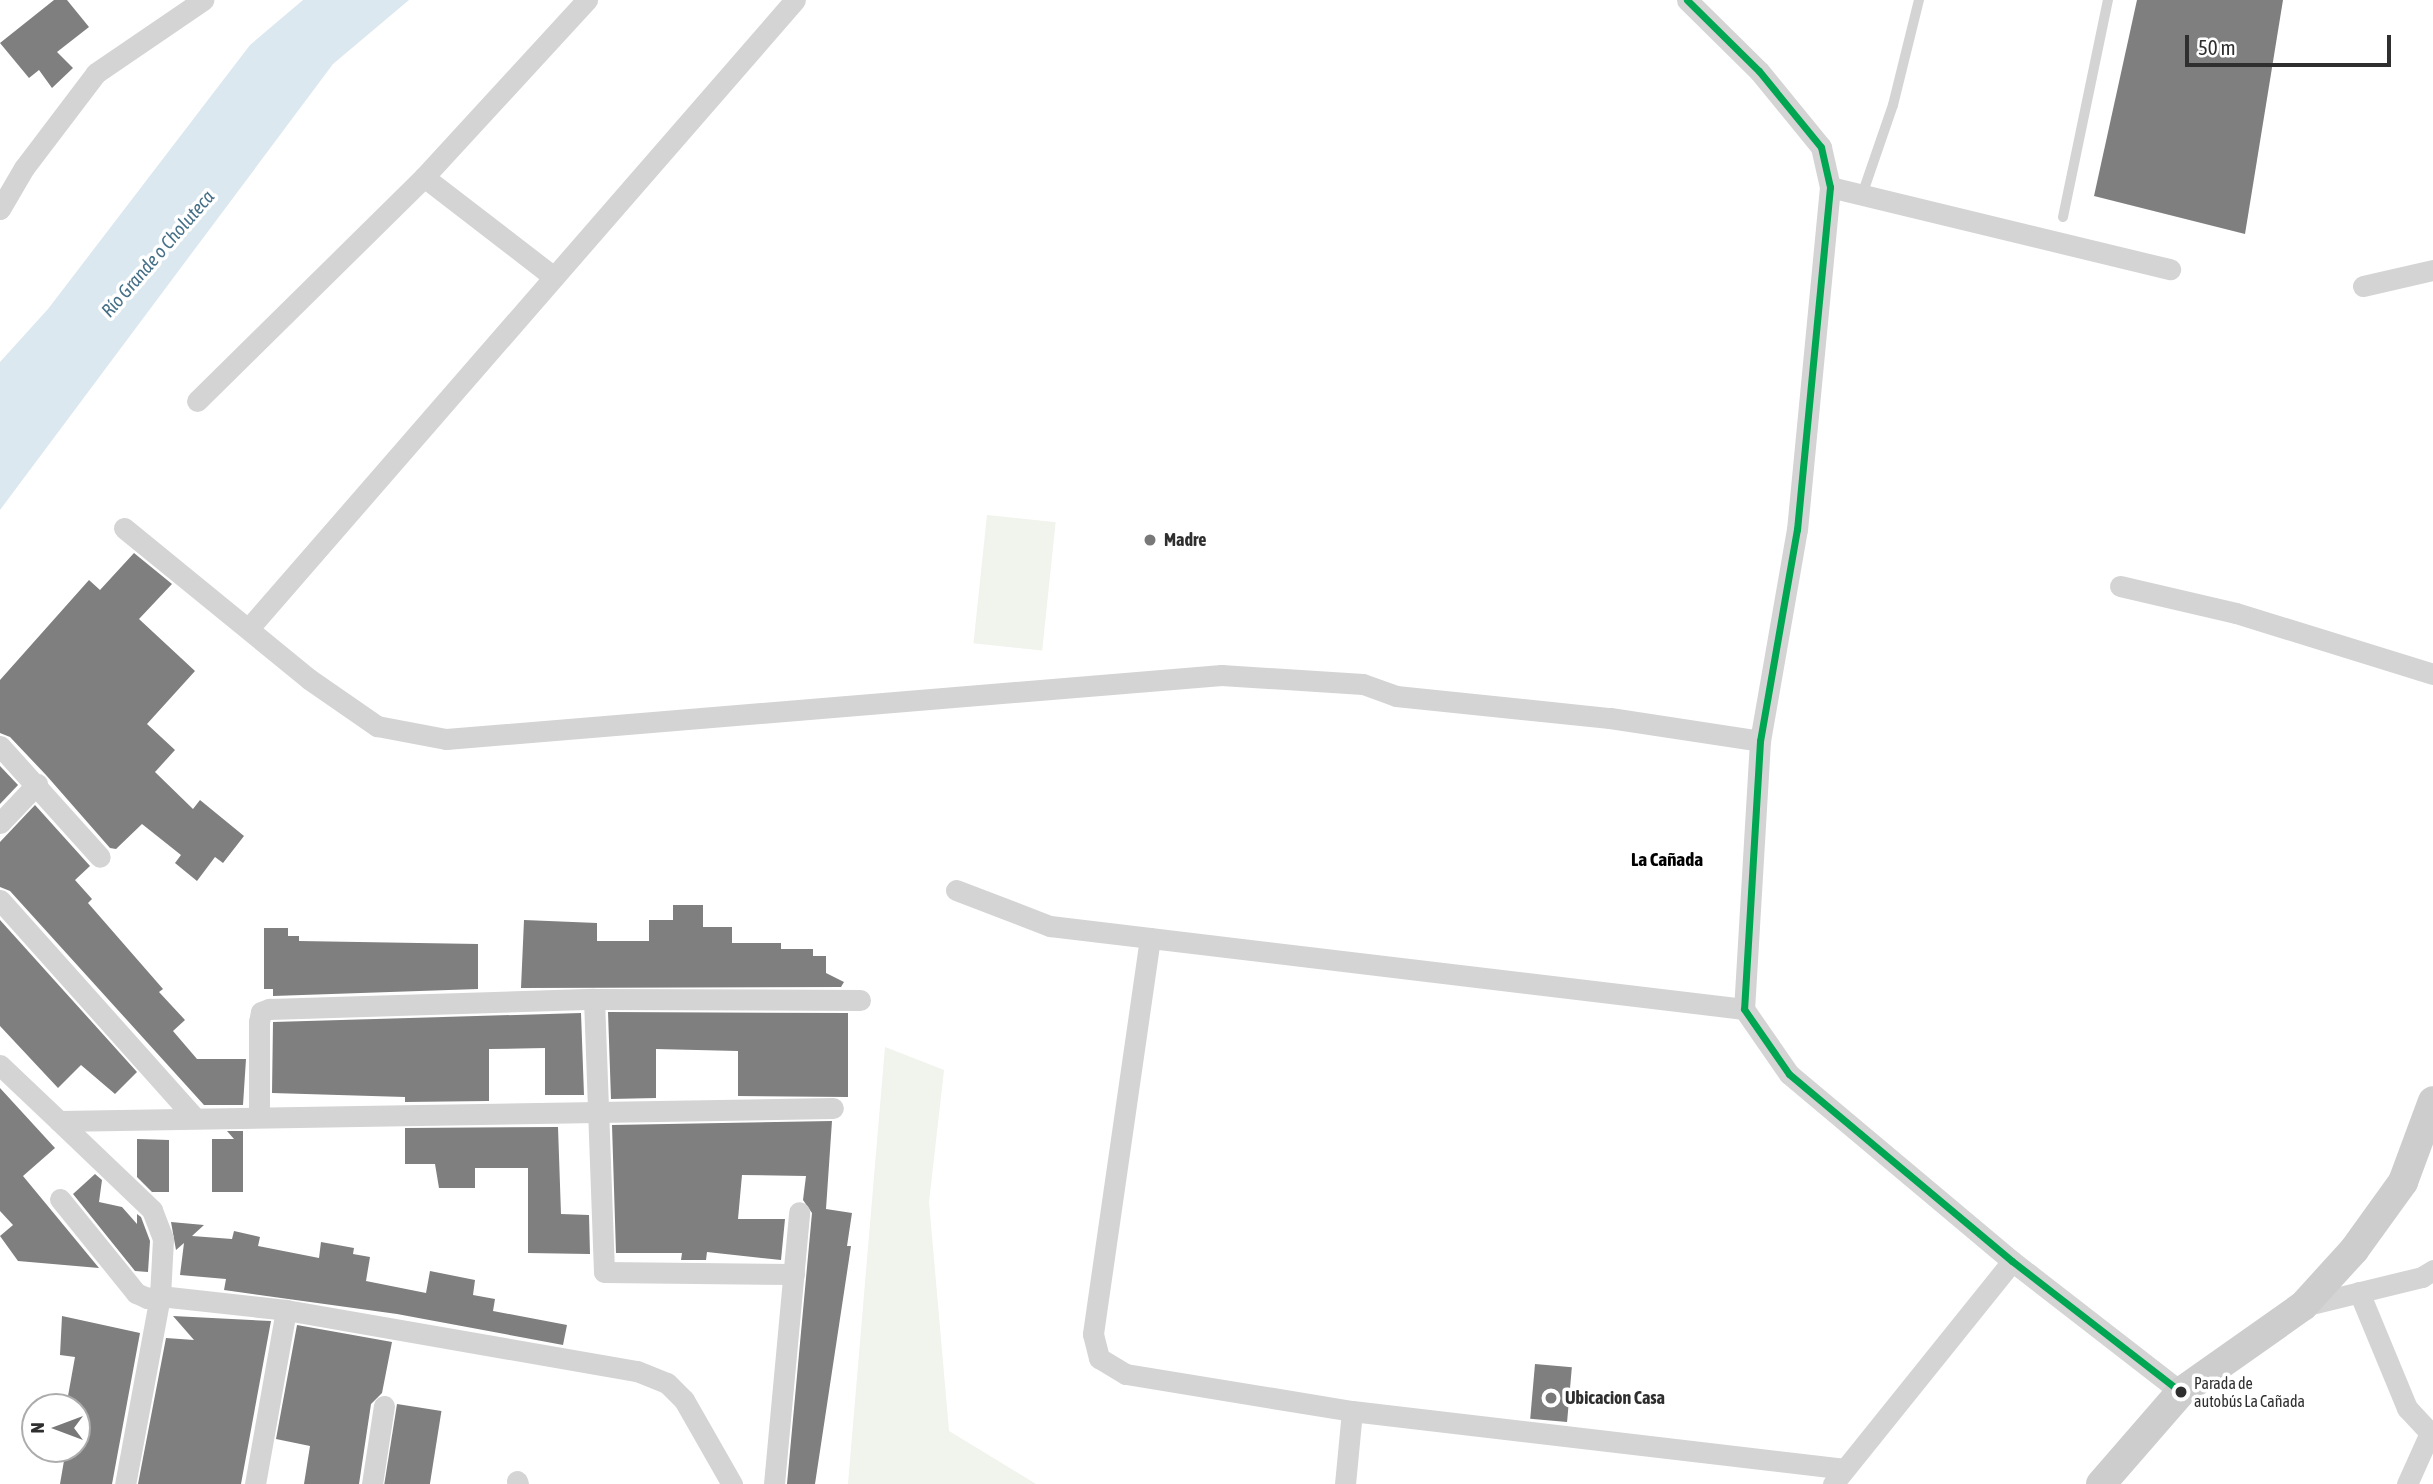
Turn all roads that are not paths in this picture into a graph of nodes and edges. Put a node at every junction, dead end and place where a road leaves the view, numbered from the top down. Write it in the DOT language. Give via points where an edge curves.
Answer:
graph roads {
  1 [pos="203,0"];
  2 [pos="587,0"];
  3 [pos="795,0"];
  4 [pos="1686,0"];
  5 [pos="1919,0"];
  6 [pos="2108,0"];
  7 [pos="424,177"];
  8 [pos="1830,187"];
  9 [pos="1863,195"];
  10 [pos="0,209"];
  11 [pos="2063,217"];
  12 [pos="2170,269"];
  13 [pos="2433,270"];
  14 [pos="554,277"];
  15 [pos="2363,286"];
  16 [pos="197,401"];
  17 [pos="124,528"];
  18 [pos="2120,586"];
  19 [pos="249,628"];
  20 [pos="2433,674"];
  21 [pos="1760,741"];
  22 [pos="0,746"];
  23 [pos="37,784"];
  24 [pos="0,823"];
  25 [pos="100,857"];
  26 [pos="956,890"];
  27 [pos="0,900"];
  28 [pos="1150,938"];
  29 [pos="594,999"];
  30 [pos="860,1000"];
  31 [pos="1744,1009"];
  32 [pos="0,1065"];
  33 [pos="2433,1101"];
  34 [pos="833,1108"];
  35 [pos="601,1111"];
  36 [pos="259,1117"];
  37 [pos="195,1118"];
  38 [pos="59,1121"];
  39 [pos="60,1199"];
  40 [pos="799,1212"];
  41 [pos="2012,1261"];
  42 [pos="2433,1270"];
  43 [pos="794,1273"];
  44 [pos="2359,1292"];
  45 [pos="160,1296"];
  46 [pos="2303,1306"];
  47 [pos="286,1310"];
  48 [pos="2181,1391"];
  49 [pos="384,1406"];
  50 [pos="1352,1411"];
  51 [pos="2431,1435"];
  52 [pos="1838,1477"];
  53 [pos="125,1484"];
  54 [pos="255,1484"];
  55 [pos="372,1484"];
  56 [pos="732,1484"];
  57 [pos="774,1484"];
  58 [pos="1345,1484"];
  59 [pos="2101,1484"];
  60 [pos="2407,1484"];
  1 -- 10 [label="street" via="96,73 24,168"];
  2 -- 7 [label="street"];
  3 -- 14 [label="street"];
  4 -- 8 [label="street" via="1759,71 1821,147"];
  5 -- 9 [label="lane" via="1893,105"];
  6 -- 11 [label="lane"];
  7 -- 14 [label="street"];
  7 -- 16 [label="street"];
  8 -- 9 [label="street"];
  8 -- 21 [label="street" via="1797,529"];
  9 -- 12 [label="street"];
  13 -- 15 [label="street"];
  14 -- 19 [label="street"];
  17 -- 19 [label="street"];
  18 -- 20 [label="street" via="2236,613"];
  19 -- 21 [label="street" via="309,679 377,726 446,739 1221,676 1363,684 1396,696 1610,718"];
  21 -- 31 [label="street"];
  22 -- 23 [label="street"];
  23 -- 24 [label="street"];
  23 -- 25 [label="street"];
  26 -- 28 [label="street" via="1050,926"];
  27 -- 37 [label="street"];
  28 -- 31 [label="street"];
  28 -- 50 [label="street" via="1093,1334 1099,1358 1126,1374"];
  29 -- 30 [label="street"];
  29 -- 35 [label="street"];
  29 -- 36 [label="street" via="269,1009 261,1012 259,1022"];
  31 -- 41 [label="street" via="1789,1074"];
  32 -- 38 [label="street"];
  33 -- 46 [label="main road" via="2403,1182 2354,1250"];
  34 -- 35 [label="street"];
  35 -- 36 [label="street"];
  35 -- 43 [label="street" via="604,1272"];
  36 -- 37 [label="street"];
  37 -- 38 [label="street"];
  38 -- 45 [label="street" via="152,1210 163,1239"];
  39 -- 45 [label="street" via="136,1293 146,1298"];
  40 -- 43 [label="street"];
  41 -- 48 [label="street"];
  41 -- 52 [label="street"];
  42 -- 44 [label="street" via="2422,1277"];
  43 -- 57 [label="street"];
  44 -- 46 [label="street"];
  44 -- 51 [label="street" via="2407,1408"];
  45 -- 47 [label="street"];
  45 -- 53 [label="street"];
  46 -- 48 [label="main road"];
  47 -- 54 [label="street"];
  47 -- 56 [label="street" via="637,1371 667,1383 684,1399"];
  48 -- 59 [label="main road"];
  49 -- 55 [label="street"];
  50 -- 52 [label="street"];
  50 -- 58 [label="street"];
  51 -- 60 [label="street"];
}
